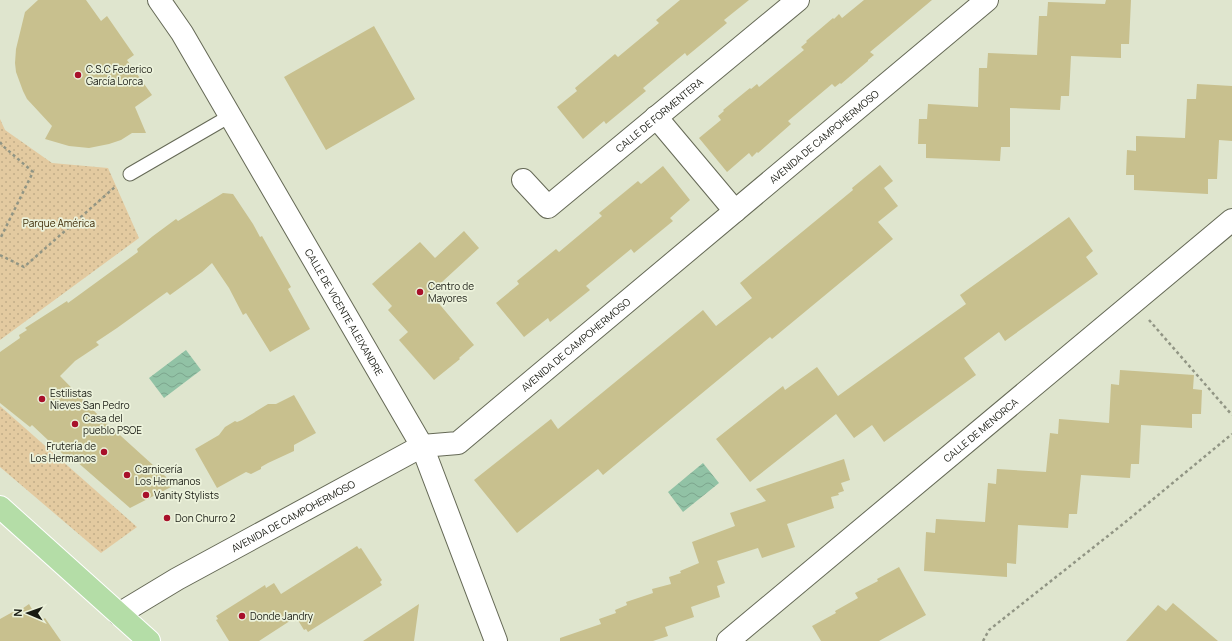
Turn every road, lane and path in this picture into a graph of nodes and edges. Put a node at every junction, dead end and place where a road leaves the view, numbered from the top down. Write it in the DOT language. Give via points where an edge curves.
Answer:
graph roads {
  1 [pos="159,0"];
  2 [pos="798,0"];
  3 [pos="987,0"];
  4 [pos="230,116"];
  5 [pos="656,118"];
  6 [pos="0,142"];
  7 [pos="130,174"];
  8 [pos="524,180"];
  9 [pos="734,211"];
  10 [pos="1232,220"];
  11 [pos="0,239"];
  12 [pos="0,255"];
  13 [pos="1134,302"];
  14 [pos="1232,415"];
  15 [pos="1232,434"];
  16 [pos="422,446"];
  17 [pos="0,507"];
  18 [pos="119,614"];
  19 [pos="149,641"];
  20 [pos="496,641"];
  21 [pos="728,641"];
  22 [pos="983,641"];
  1 -- 4 [label="street, CALLE DE VICENTE ALEIXANDRE" via="182,33"];
  2 -- 5 [label="street, CALLE DE FORMENTERA"];
  3 -- 9 [label="street, AVENIDA DE CAMPOHERMOSO"];
  4 -- 7 [label="lane"];
  4 -- 16 [label="street, CALLE DE VICENTE ALEIXANDRE"];
  5 -- 8 [label="street, CALLE DE FORMENTERA" via="548,207"];
  5 -- 9 [label="street"];
  6 -- 11 [label="path" via="33,172"];
  7 -- 12 [label="path" via="24,267"];
  9 -- 16 [label="street, AVENIDA DE CAMPOHERMOSO" via="458,443"];
  10 -- 13 [label="street, CALLE DE MENORCA"];
  13 -- 14 [label="path"];
  13 -- 21 [label="street, CALLE DE MENORCA"];
  15 -- 22 [label="path" via="989,630"];
  16 -- 18 [label="street, AVENIDA DE CAMPOHERMOSO" via="177,579"];
  16 -- 20 [label="street, CALLE DE VICENTE ALEIXANDRE"];
  17 -- 18 [label="main road"];
  18 -- 19 [label="main road"];
}
